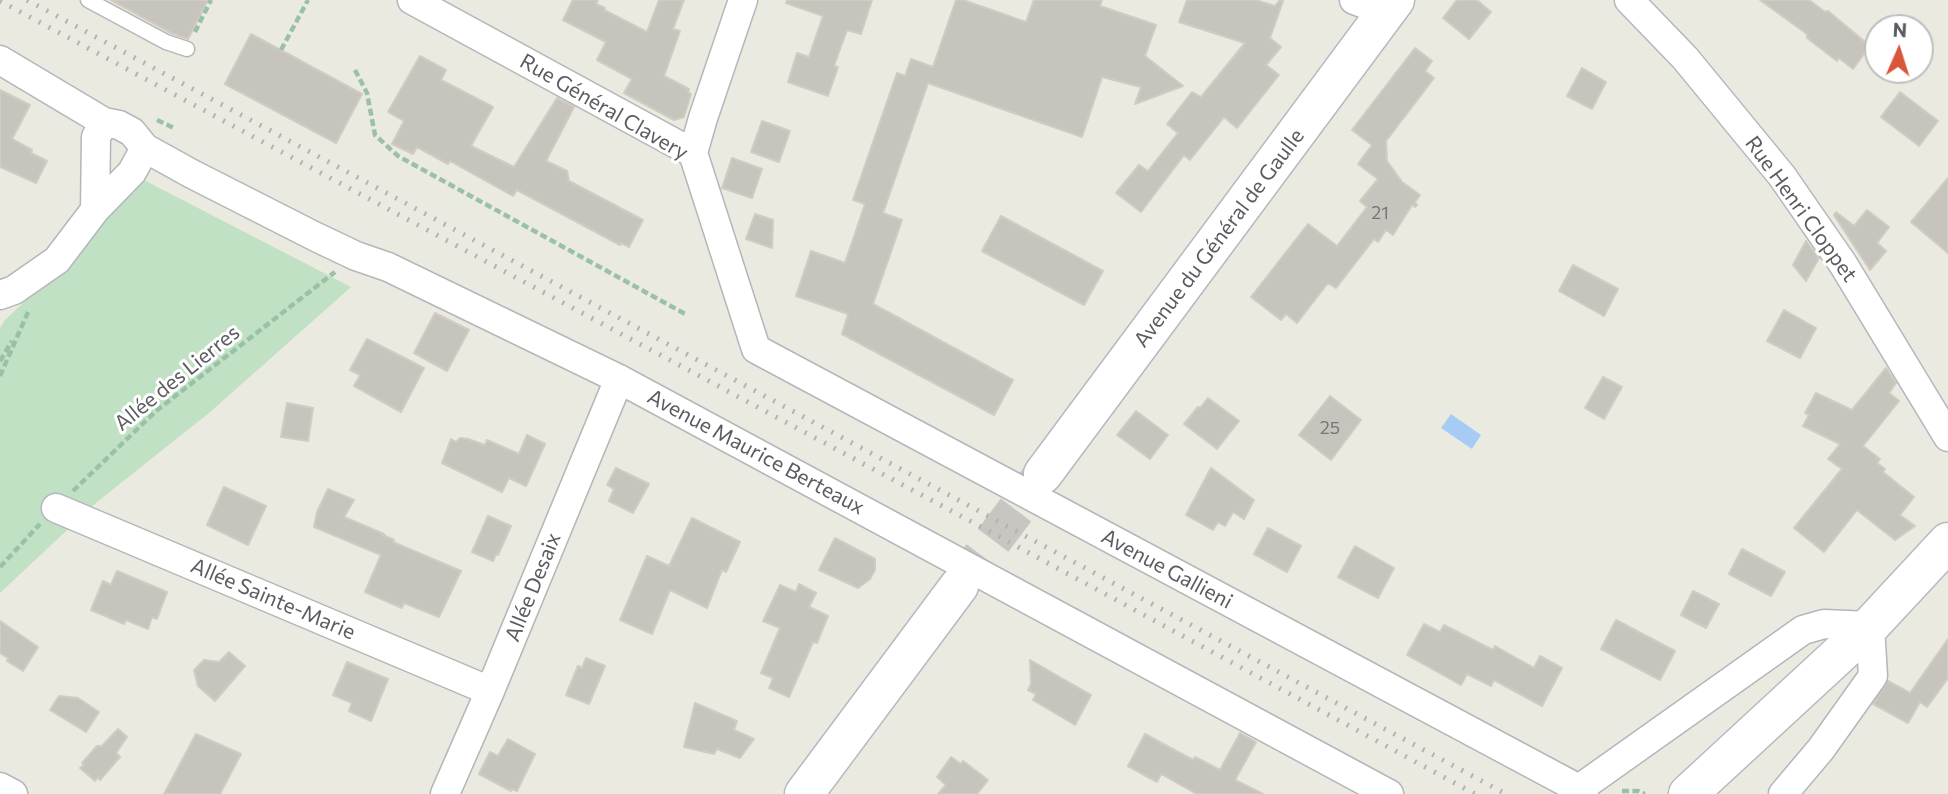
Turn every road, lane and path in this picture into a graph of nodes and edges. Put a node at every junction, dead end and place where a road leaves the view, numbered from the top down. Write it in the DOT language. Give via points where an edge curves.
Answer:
graph roads {
  1 [pos="88,0"];
  2 [pos="212,0"];
  3 [pos="308,0"];
  4 [pos="412,0"];
  5 [pos="743,0"];
  6 [pos="1629,0"];
  7 [pos="1378,4"];
  8 [pos="187,49"];
  9 [pos="281,50"];
  10 [pos="0,60"];
  11 [pos="355,70"];
  12 [pos="154,119"];
  13 [pos="111,123"];
  14 [pos="176,129"];
  15 [pos="145,148"];
  16 [pos="693,153"];
  17 [pos="95,210"];
  18 [pos="356,256"];
  19 [pos="11,300"];
  20 [pos="687,315"];
  21 [pos="21,327"];
  22 [pos="756,349"];
  23 [pos="0,361"];
  24 [pos="0,376"];
  25 [pos="619,379"];
  26 [pos="1948,437"];
  27 [pos="1043,474"];
  28 [pos="56,508"];
  29 [pos="1948,542"];
  30 [pos="0,567"];
  31 [pos="959,586"];
  32 [pos="1870,626"];
  33 [pos="490,691"];
  34 [pos="0,787"];
  35 [pos="1581,791"];
  36 [pos="13,794"];
  37 [pos="445,794"];
  38 [pos="804,794"];
  39 [pos="1390,794"];
  40 [pos="1688,794"];
  41 [pos="1783,794"];
  1 -- 8 [label="lane"];
  2 -- 8 [label="path"];
  3 -- 9 [label="path"];
  4 -- 16 [label="street, Rue Général Clavery"];
  5 -- 16 [label="street"];
  6 -- 26 [label="street, Rue Henri Cloppet" via="1685,58 1782,176 1850,276"];
  7 -- 27 [label="street, Avenue du Général de Gaulle"];
  10 -- 13 [label="street, Avenue Maurice Berteaux"];
  11 -- 20 [label="path" via="367,93 375,135 398,156"];
  12 -- 14 [label="path"];
  13 -- 15 [label="street, Avenue Maurice Berteaux" via="132,132"];
  13 -- 17 [label="street" via="96,137"];
  15 -- 17 [label="street" via="132,172"];
  15 -- 18 [label="street, Avenue Maurice Berteaux"];
  16 -- 22 [label="street, Rue Général Clavery"];
  17 -- 19 [label="street" via="57,260"];
  18 -- 25 [label="street, Avenue Maurice Berteaux" via="388,267"];
  18 -- 28 [label="path, Allée des Lierres" via="156,411"];
  19 -- 21 [label="path"];
  21 -- 23 [label="path"];
  21 -- 24 [label="path"];
  22 -- 35 [label="street, Avenue Gallieni"];
  25 -- 33 [label="street, Allée Desaix"];
  25 -- 39 [label="street, Avenue Maurice Berteaux"];
  28 -- 30 [label="path, Allée des Lierres"];
  28 -- 33 [label="street, Allée Sainte-Marie"];
  29 -- 32 [label="street"];
  31 -- 38 [label="street"];
  32 -- 35 [label="street" via="1824,624 1803,630"];
  32 -- 40 [label="street"];
  32 -- 41 [label="street" via="1873,676"];
  33 -- 37 [label="street, Allée Desaix"];
  34 -- 36 [label="street"];
}
